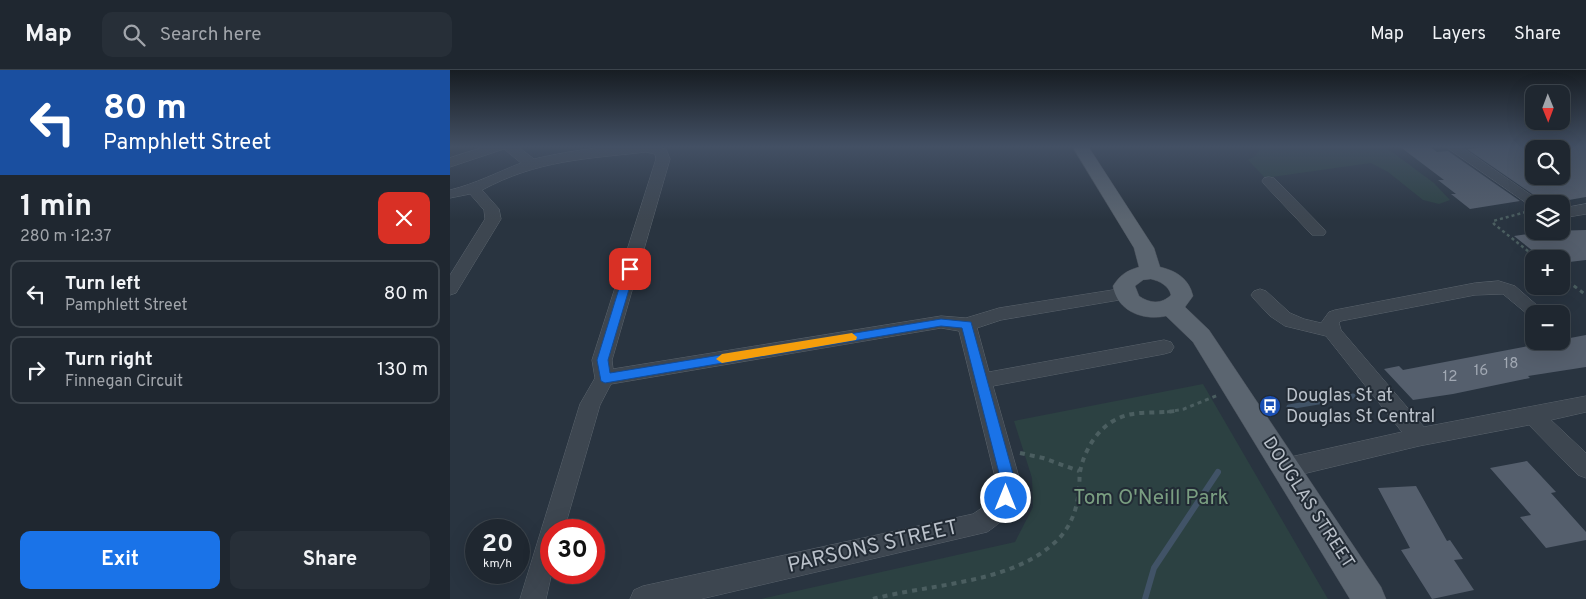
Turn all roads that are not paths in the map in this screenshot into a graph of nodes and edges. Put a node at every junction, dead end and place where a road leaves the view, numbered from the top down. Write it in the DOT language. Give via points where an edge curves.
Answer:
graph roads {
  1 [pos="514,171"];
  2 [pos="659,171"];
  3 [pos="1095,171"];
  4 [pos="1483,171"];
  5 [pos="1269,181"];
  6 [pos="473,189"];
  7 [pos="450,194"];
  8 [pos="1525,203"];
  9 [pos="1586,209"];
  10 [pos="1570,212"];
  11 [pos="1318,232"];
  12 [pos="1151,272"];
  13 [pos="450,289"];
  14 [pos="1125,294"];
  15 [pos="1260,295"];
  16 [pos="1527,305"];
  17 [pos="1171,307"];
  18 [pos="967,324"];
  19 [pos="1332,331"];
  20 [pos="1164,347"];
  21 [pos="605,378"];
  22 [pos="982,381"];
  23 [pos="1586,404"];
  24 [pos="1534,416"];
  25 [pos="1419,437"];
  26 [pos="1286,468"];
  27 [pos="1586,468"];
  28 [pos="556,519"];
  29 [pos="540,571"];
  30 [pos="533,599"];
  31 [pos="643,599"];
  32 [pos="1369,599"];
  1 -- 6 [label="street"];
  2 -- 21 [label="street" via="602,360"];
  3 -- 12 [label="main road" via="1144,248"];
  4 -- 8 [label="street"];
  5 -- 11 [label="street"];
  6 -- 7 [label="street"];
  6 -- 13 [label="street" via="491,209 493,219"];
  9 -- 10 [label="street"];
  12 -- 14 [label="main road" via="1129,278 1124,286"];
  12 -- 17 [label="main road" via="1165,275 1180,286 1182,296"];
  14 -- 17 [label="main road" via="1130,301 1145,308 1161,310"];
  14 -- 18 [label="street" via="999,314"];
  15 -- 19 [label="street" via="1274,312 1284,318"];
  16 -- 19 [label="street" via="1509,290 1491,287 1335,316 1330,323"];
  17 -- 26 [label="main road, DOUGLAS STREET" via="1201,336"];
  18 -- 21 [label="street" via="941,322"];
  18 -- 22 [label="street, PARSONS STREET"];
  19 -- 25 [label="street"];
  20 -- 22 [label="street"];
  21 -- 28 [label="street" via="590,404"];
  22 -- 31 [label="street, PARSONS STREET" via="1008,481 1006,498 994,514 978,524"];
  23 -- 24 [label="street"];
  24 -- 25 [label="street"];
  24 -- 27 [label="street"];
  25 -- 26 [label="street"];
  26 -- 32 [label="main road, DOUGLAS STREET"];
  29 -- 30 [label="street"];
}
